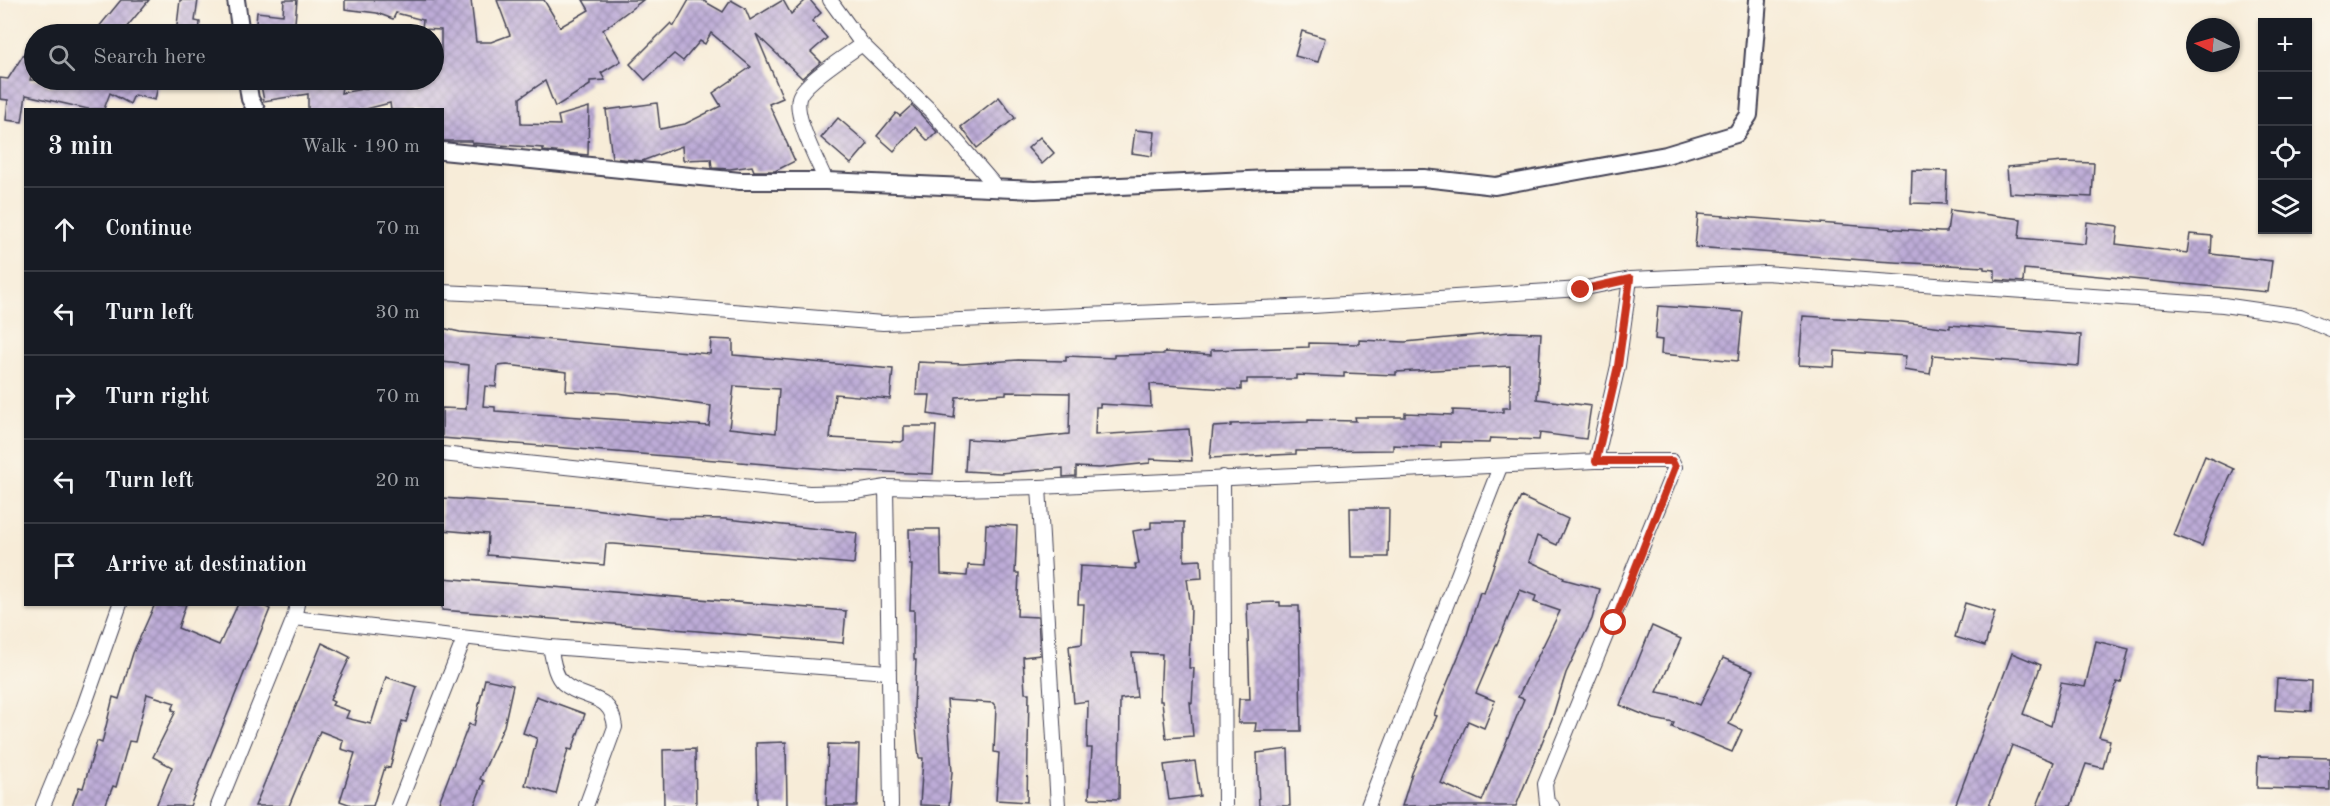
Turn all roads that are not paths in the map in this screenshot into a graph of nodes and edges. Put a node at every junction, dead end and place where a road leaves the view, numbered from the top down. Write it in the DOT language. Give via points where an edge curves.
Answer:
graph roads {
  1 [pos="236,0"];
  2 [pos="830,0"];
  3 [pos="1758,0"];
  4 [pos="240,24"];
  5 [pos="862,44"];
  6 [pos="249,90"];
  7 [pos="255,108"];
  8 [pos="444,151"];
  9 [pos="826,181"];
  10 [pos="998,189"];
  11 [pos="1630,279"];
  12 [pos="444,292"];
  13 [pos="2330,329"];
  14 [pos="444,453"];
  15 [pos="1596,461"];
  16 [pos="1500,467"];
  17 [pos="1222,477"];
  18 [pos="886,487"];
  19 [pos="1039,487"];
  20 [pos="119,606"];
  21 [pos="295,611"];
  22 [pos="464,639"];
  23 [pos="550,647"];
  24 [pos="888,672"];
  25 [pos="43,806"];
  26 [pos="218,806"];
  27 [pos="398,806"];
  28 [pos="586,806"];
  29 [pos="891,806"];
  30 [pos="1059,806"];
  31 [pos="1225,806"];
  32 [pos="1368,806"];
  33 [pos="1552,806"];
  1 -- 4 [label="street"];
  2 -- 5 [label="street"];
  3 -- 10 [label="street" via="1749,115 1736,134 1666,155 1495,186 1424,178 1269,179"];
  5 -- 9 [label="street" via="807,86 799,97 798,112"];
  5 -- 10 [label="street" via="932,112"];
  6 -- 7 [label="street"];
  8 -- 9 [label="street" via="740,181"];
  9 -- 10 [label="street"];
  11 -- 12 [label="street" via="1581,290 883,323"];
  11 -- 13 [label="street" via="1765,273 2223,305 2300,316"];
  11 -- 15 [label="street" via="1618,366"];
  14 -- 18 [label="street" via="809,493"];
  15 -- 16 [label="street"];
  15 -- 33 [label="street" via="1672,461 1675,467 1545,784"];
  16 -- 17 [label="street"];
  16 -- 32 [label="street"];
  17 -- 19 [label="street"];
  17 -- 31 [label="street"];
  18 -- 19 [label="street"];
  18 -- 24 [label="street"];
  19 -- 30 [label="street"];
  20 -- 25 [label="street"];
  21 -- 22 [label="street"];
  21 -- 26 [label="street"];
  22 -- 23 [label="street"];
  22 -- 27 [label="street"];
  23 -- 24 [label="street"];
  23 -- 28 [label="street" via="557,677 564,685 607,704 613,713 615,726"];
  24 -- 29 [label="street"];
}
